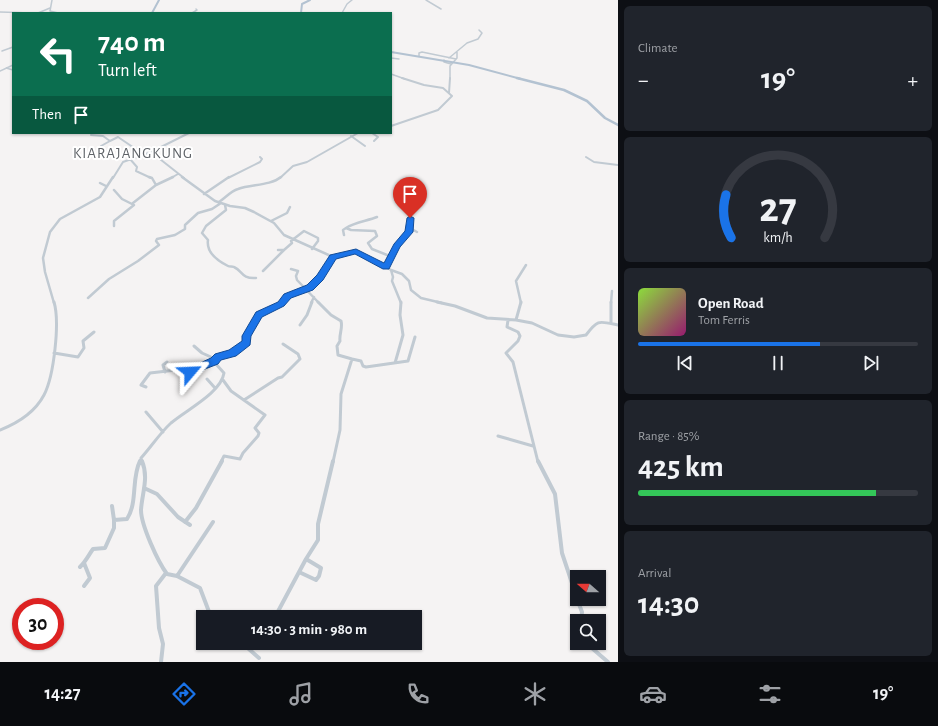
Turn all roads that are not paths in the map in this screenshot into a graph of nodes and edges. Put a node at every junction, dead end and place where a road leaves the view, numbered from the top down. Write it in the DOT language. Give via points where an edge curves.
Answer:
graph roads {
  1 [pos="52,0"];
  2 [pos="159,0"];
  3 [pos="310,0"];
  4 [pos="352,0"];
  5 [pos="426,0"];
  6 [pos="50,8"];
  7 [pos="440,8"];
  8 [pos="196,9"];
  9 [pos="0,12"];
  10 [pos="12,12"];
  11 [pos="40,12"];
  12 [pos="54,12"];
  13 [pos="153,12"];
  14 [pos="194,12"];
  15 [pos="301,12"];
  16 [pos="343,12"];
  17 [pos="479,30"];
  18 [pos="12,47"];
  19 [pos="2,51"];
  20 [pos="392,52"];
  21 [pos="458,52"];
  22 [pos="419,56"];
  23 [pos="392,58"];
  24 [pos="449,58"];
  25 [pos="399,59"];
  26 [pos="456,59"];
  27 [pos="452,63"];
  28 [pos="12,65"];
  29 [pos="6,68"];
  30 [pos="12,70"];
  31 [pos="0,71"];
  32 [pos="392,74"];
  33 [pos="449,93"];
  34 [pos="618,125"];
  35 [pos="392,126"];
  36 [pos="187,134"];
  37 [pos="356,134"];
  38 [pos="374,134"];
  39 [pos="91,135"];
  40 [pos="351,136"];
  41 [pos="110,140"];
  42 [pos="374,141"];
  43 [pos="161,142"];
  44 [pos="165,145"];
  45 [pos="101,146"];
  46 [pos="365,146"];
  47 [pos="151,152"];
  48 [pos="143,154"];
  49 [pos="260,157"];
  50 [pos="586,157"];
  51 [pos="130,158"];
  52 [pos="618,165"];
  53 [pos="178,174"];
  54 [pos="100,184"];
  55 [pos="156,185"];
  56 [pos="106,186"];
  57 [pos="114,190"];
  58 [pos="204,194"];
  59 [pos="133,203"];
  60 [pos="220,203"];
  61 [pos="225,205"];
  62 [pos="290,207"];
  63 [pos="377,217"];
  64 [pos="410,218"];
  65 [pos="271,221"];
  66 [pos="114,226"];
  67 [pos="346,228"];
  68 [pos="410,228"];
  69 [pos="417,232"];
  70 [pos="344,235"];
  71 [pos="293,240"];
  72 [pos="312,249"];
  73 [pos="278,250"];
  74 [pos="284,250"];
  75 [pos="333,256"];
  76 [pos="392,257"];
  77 [pos="526,265"];
  78 [pos="386,267"];
  79 [pos="291,269"];
  80 [pos="390,270"];
  81 [pos="263,272"];
  82 [pos="256,278"];
  83 [pos="307,289"];
  84 [pos="612,291"];
  85 [pos="314,296"];
  86 [pos="88,298"];
  87 [pos="508,320"];
  88 [pos="516,320"];
  89 [pos="611,323"];
  90 [pos="300,324"];
  91 [pos="618,325"];
  92 [pos="94,332"];
  93 [pos="415,337"];
  94 [pos="284,344"];
  95 [pos="194,346"];
  96 [pos="54,353"];
  97 [pos="352,359"];
  98 [pos="212,361"];
  99 [pos="167,362"];
  100 [pos="394,363"];
  101 [pos="164,372"];
  102 [pos="208,379"];
  103 [pos="223,380"];
  104 [pos="146,387"];
  105 [pos="215,388"];
  106 [pos="244,400"];
  107 [pos="146,412"];
  108 [pos="0,430"];
  109 [pos="163,432"];
  110 [pos="498,436"];
  111 [pos="533,446"];
  112 [pos="142,459"];
  113 [pos="144,488"];
  114 [pos="112,506"];
  115 [pos="114,520"];
  116 [pos="185,522"];
  117 [pos="214,522"];
  118 [pos="190,525"];
  119 [pos="306,559"];
  120 [pos="84,563"];
  121 [pos="80,567"];
  122 [pos="299,572"];
  123 [pos="166,574"];
  124 [pos="177,576"];
  125 [pos="570,577"];
  126 [pos="84,586"];
  127 [pos="208,610"];
  128 [pos="279,610"];
  129 [pos="250,650"];
  130 [pos="594,650"];
  131 [pos="259,658"];
  132 [pos="161,662"];
  133 [pos="608,662"];
  1 -- 6 [label="street"];
  2 -- 13 [label="main road"];
  3 -- 15 [label="main road" via="303,4"];
  4 -- 16 [label="street"];
  5 -- 7 [label="street"];
  6 -- 11 [label="street"];
  6 -- 12 [label="street" via="50,11"];
  8 -- 14 [label="street"];
  9 -- 10 [label="street"];
  17 -- 24 [label="street" via="482,33 479,38 467,43"];
  18 -- 19 [label="street"];
  20 -- 22 [label="main road"];
  21 -- 26 [label="street"];
  22 -- 24 [label="street" via="420,52"];
  22 -- 27 [label="main road"];
  23 -- 25 [label="street"];
  24 -- 26 [label="street"];
  26 -- 27 [label="street"];
  27 -- 33 [label="street"];
  27 -- 34 [label="main road" via="574,94"];
  28 -- 29 [label="street"];
  29 -- 30 [label="street"];
  29 -- 31 [label="street"];
  32 -- 33 [label="street" via="424,86 442,88"];
  33 -- 35 [label="street" via="451,98 441,108"];
  36 -- 44 [label="street"];
  37 -- 40 [label="street"];
  38 -- 42 [label="street" via="378,137"];
  39 -- 41 [label="street" via="103,136"];
  40 -- 46 [label="street"];
  40 -- 60 [label="street" via="307,162 294,166 278,179 237,189"];
  41 -- 45 [label="street"];
  41 -- 48 [label="street" via="118,137"];
  43 -- 44 [label="street"];
  44 -- 47 [label="street"];
  47 -- 48 [label="street"];
  47 -- 53 [label="street"];
  48 -- 51 [label="street"];
  49 -- 58 [label="street" via="260,162 226,179"];
  50 -- 52 [label="street" via="594,162"];
  51 -- 55 [label="street" via="137,167 136,171 152,178"];
  51 -- 56 [label="street" via="121,163"];
  53 -- 55 [label="street"];
  53 -- 58 [label="street"];
  54 -- 56 [label="street"];
  55 -- 59 [label="street"];
  56 -- 96 [label="street" via="97,200 60,219 49,235 43,264 57,312"];
  57 -- 59 [label="street" via="122,199"];
  58 -- 60 [label="street"];
  59 -- 66 [label="street" via="134,206 113,222"];
  60 -- 61 [label="street"];
  60 -- 86 [label="street" via="212,209 198,213 178,234 157,239 159,245 109,279"];
  61 -- 65 [label="street" via="246,208"];
  61 -- 82 [label="street" via="226,210 206,226 202,233 208,240 210,254 229,267 234,266 242,275"];
  62 -- 65 [label="street" via="287,213"];
  63 -- 67 [label="street" via="353,223"];
  64 -- 68 [label="street"];
  65 -- 71 [label="street" via="283,235"];
  67 -- 70 [label="street" via="343,230"];
  67 -- 76 [label="street" via="375,231 377,236 368,244 372,249"];
  68 -- 69 [label="street"];
  68 -- 76 [label="street"];
  71 -- 72 [label="street"];
  71 -- 72 [label="street" via="304,231 315,235 318,240"];
  71 -- 74 [label="street"];
  72 -- 75 [label="street"];
  73 -- 74 [label="street"];
  74 -- 81 [label="street"];
  75 -- 78 [label="street" via="356,252"];
  75 -- 83 [label="street" via="320,278"];
  76 -- 78 [label="street"];
  77 -- 88 [label="street" via="516,282 521,303"];
  78 -- 80 [label="street"];
  79 -- 83 [label="street" via="298,271 297,279"];
  80 -- 87 [label="street" via="399,272 406,278 411,290 421,298 487,318"];
  80 -- 100 [label="street" via="401,303 402,336"];
  83 -- 85 [label="street"];
  83 -- 98 [label="street" via="288,296 281,304 259,314 247,336 247,343 232,353"];
  84 -- 89 [label="street"];
  85 -- 90 [label="street" via="307,315"];
  85 -- 97 [label="street" via="342,323 337,346 339,356"];
  87 -- 88 [label="street"];
  87 -- 111 [label="street" via="507,327 518,332 520,336 506,353 512,362"];
  88 -- 89 [label="street" via="538,325 553,334 571,337 587,335 594,324 599,322"];
  89 -- 91 [label="street"];
  92 -- 96 [label="street" via="83,340 84,348 78,357"];
  93 -- 100 [label="street" via="410,360"];
  94 -- 106 [label="street" via="298,354 300,359 282,377"];
  95 -- 98 [label="street"];
  96 -- 108 [label="street" via="48,387 39,404 21,420"];
  97 -- 100 [label="street" via="361,361 365,367"];
  97 -- 119 [label="street" via="341,394 340,430 318,524 319,539"];
  98 -- 101 [label="street" via="192,372 184,369"];
  98 -- 103 [label="street" via="223,372"];
  99 -- 101 [label="street" via="163,365"];
  101 -- 104 [label="street" via="148,374 141,385"];
  102 -- 105 [label="street"];
  103 -- 105 [label="street"];
  103 -- 106 [label="street" via="231,391"];
  105 -- 109 [label="street"];
  106 -- 116 [label="street" via="265,415 255,428 258,436 240,460 224,456 196,508"];
  107 -- 109 [label="street"];
  109 -- 112 [label="street"];
  110 -- 111 [label="street"];
  111 -- 125 [label="street" via="554,493 562,553"];
  112 -- 113 [label="street" via="146,472"];
  112 -- 115 [label="street" via="136,470 129,517 127,520"];
  113 -- 116 [label="street" via="157,494"];
  113 -- 123 [label="street" via="141,514"];
  114 -- 115 [label="street"];
  115 -- 120 [label="street" via="114,528 105,548 93,549"];
  116 -- 118 [label="street"];
  117 -- 124 [label="street"];
  119 -- 122 [label="street"];
  119 -- 122 [label="street" via="321,568 319,576 316,580"];
  120 -- 121 [label="street"];
  120 -- 126 [label="street" via="90,578"];
  122 -- 128 [label="street"];
  123 -- 124 [label="street"];
  123 -- 132 [label="street" via="156,586 159,628 163,642"];
  124 -- 127 [label="street" via="200,588"];
  129 -- 131 [label="street"];
  130 -- 133 [label="street"];
}
